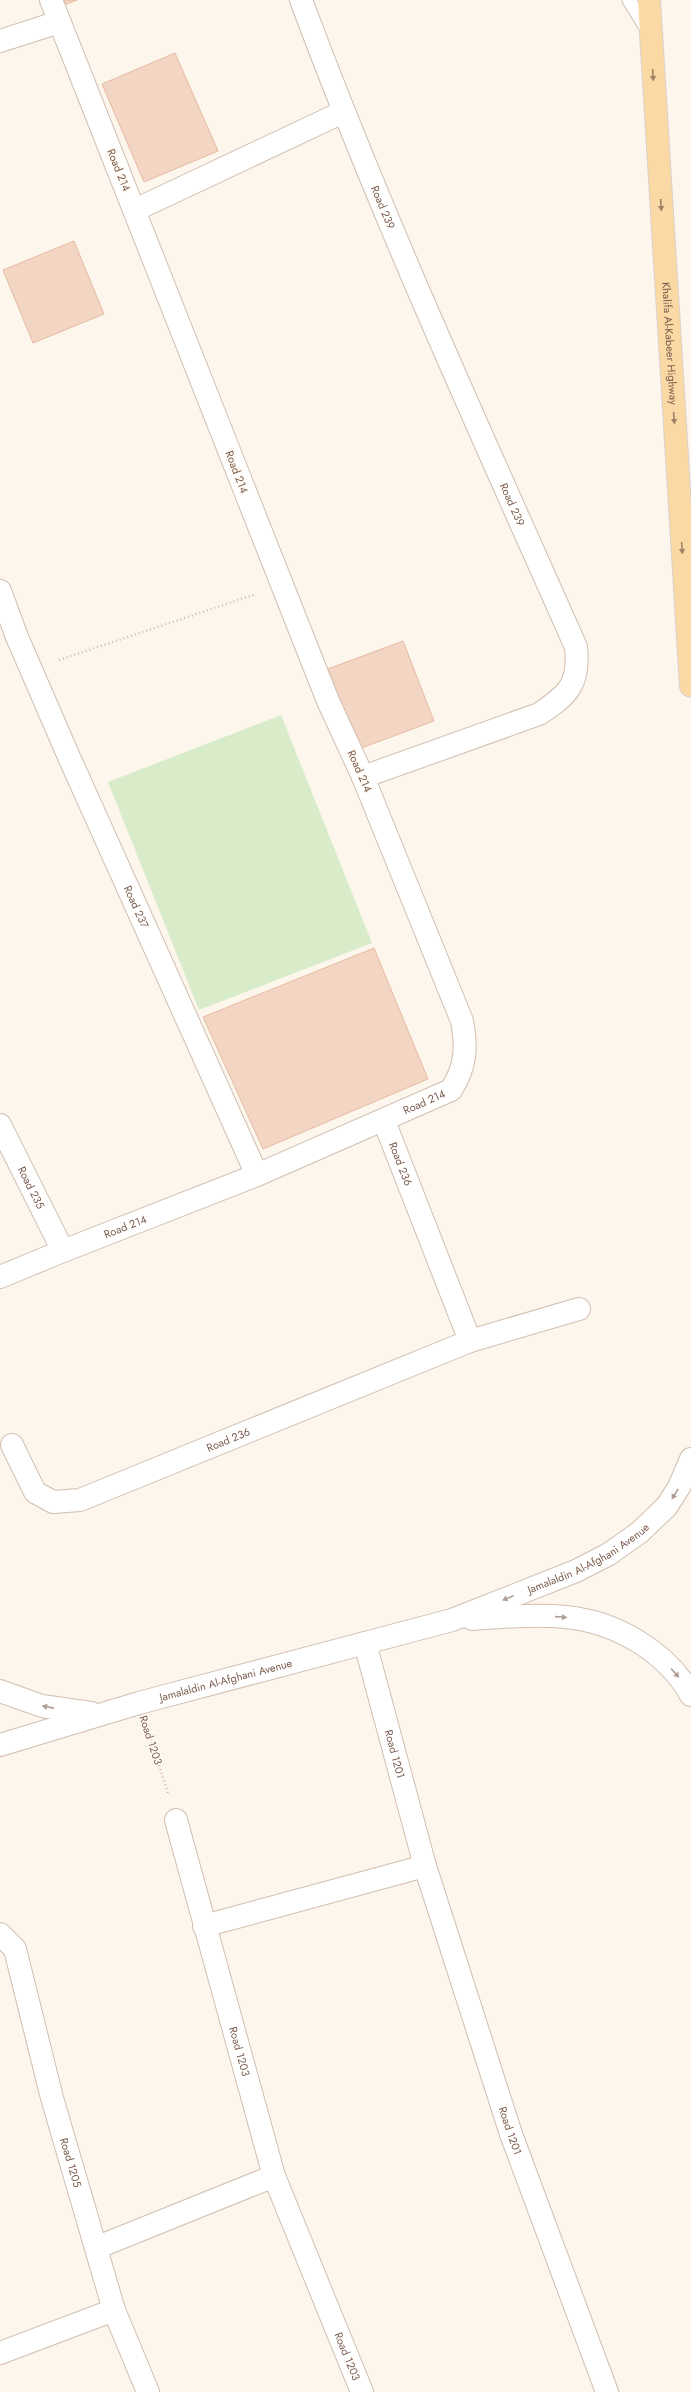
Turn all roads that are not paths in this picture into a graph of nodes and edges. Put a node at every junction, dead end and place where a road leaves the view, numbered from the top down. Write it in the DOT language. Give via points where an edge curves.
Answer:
graph roads {
  1 [pos="51,0"];
  2 [pos="301,0"];
  3 [pos="629,0"];
  4 [pos="649,0"];
  5 [pos="60,22"];
  6 [pos="650,36"];
  7 [pos="0,41"];
  8 [pos="343,112"];
  9 [pos="135,210"];
  10 [pos="0,591"];
  11 [pos="9,641"];
  12 [pos="691,686"];
  13 [pos="363,777"];
  14 [pos="384,1121"];
  15 [pos="0,1125"];
  16 [pos="257,1175"];
  17 [pos="62,1251"];
  18 [pos="0,1277"];
  19 [pos="579,1309"];
  20 [pos="470,1342"];
  21 [pos="12,1444"];
  22 [pos="691,1459"];
  23 [pos="452,1620"];
  24 [pos="365,1643"];
  25 [pos="0,1691"];
  26 [pos="691,1695"];
  27 [pos="101,1714"];
  28 [pos="0,1745"];
  29 [pos="176,1820"];
  30 [pos="426,1866"];
  31 [pos="204,1926"];
  32 [pos="0,1934"];
  33 [pos="274,2176"];
  34 [pos="98,2247"];
  35 [pos="114,2310"];
  36 [pos="0,2353"];
  37 [pos="148,2392"];
  38 [pos="362,2392"];
  39 [pos="607,2392"];
  1 -- 5 [label="street, Road 214"];
  2 -- 8 [label="street, Road 239"];
  3 -- 6 [label="lane"];
  4 -- 6 [label="main road, Khalifa Al-Kabeer Highway"];
  5 -- 7 [label="street"];
  5 -- 9 [label="street, Road 214"];
  6 -- 12 [label="main road, Khalifa Al-Kabeer Highway, one-way"];
  8 -- 9 [label="street"];
  8 -- 13 [label="street, Road 239" via="576,647 578,665 574,683 560,700 539,714"];
  9 -- 13 [label="street, Road 214" via="282,587 328,701"];
  10 -- 11 [label="street, Road 237"];
  11 -- 16 [label="street, Road 237" via="32,669"];
  13 -- 14 [label="street, Road 214" via="462,1021 466,1040 461,1075 451,1090"];
  14 -- 16 [label="street, Road 214"];
  14 -- 20 [label="street, Road 236"];
  15 -- 17 [label="street, Road 235"];
  16 -- 17 [label="street, Road 214"];
  17 -- 18 [label="street, Road 214"];
  19 -- 20 [label="street, Road 236"];
  20 -- 21 [label="street, Road 236" via="80,1500 53,1502 35,1492"];
  22 -- 23 [label="street, Jamalaldin Al-Afghani Avenue, one-way" via="679,1487 667,1506 640,1532 609,1554 576,1571"];
  23 -- 24 [label="street, Jamalaldin Al-Afghani Avenue"];
  23 -- 26 [label="street, Jamalaldin Al-Afghani Avenue, one-way" via="536,1616 567,1617 594,1623 620,1632 666,1662"];
  24 -- 27 [label="street, Jamalaldin Al-Afghani Avenue"];
  24 -- 30 [label="street, Road 1201"];
  27 -- 25 [label="street, one-way" via="42,1706"];
  27 -- 28 [label="street, Jamalaldin Al-Afghani Avenue"];
  29 -- 31 [label="street, Road 1203"];
  30 -- 31 [label="street"];
  30 -- 39 [label="street, Road 1201" via="511,2134"];
  31 -- 33 [label="street, Road 1203"];
  32 -- 34 [label="street, Road 1205" via="15,1949 52,2098"];
  33 -- 34 [label="street"];
  33 -- 38 [label="street, Road 1203"];
  34 -- 35 [label="street, Road 1205"];
  35 -- 36 [label="street"];
  35 -- 37 [label="street, Road 1205"];
}
